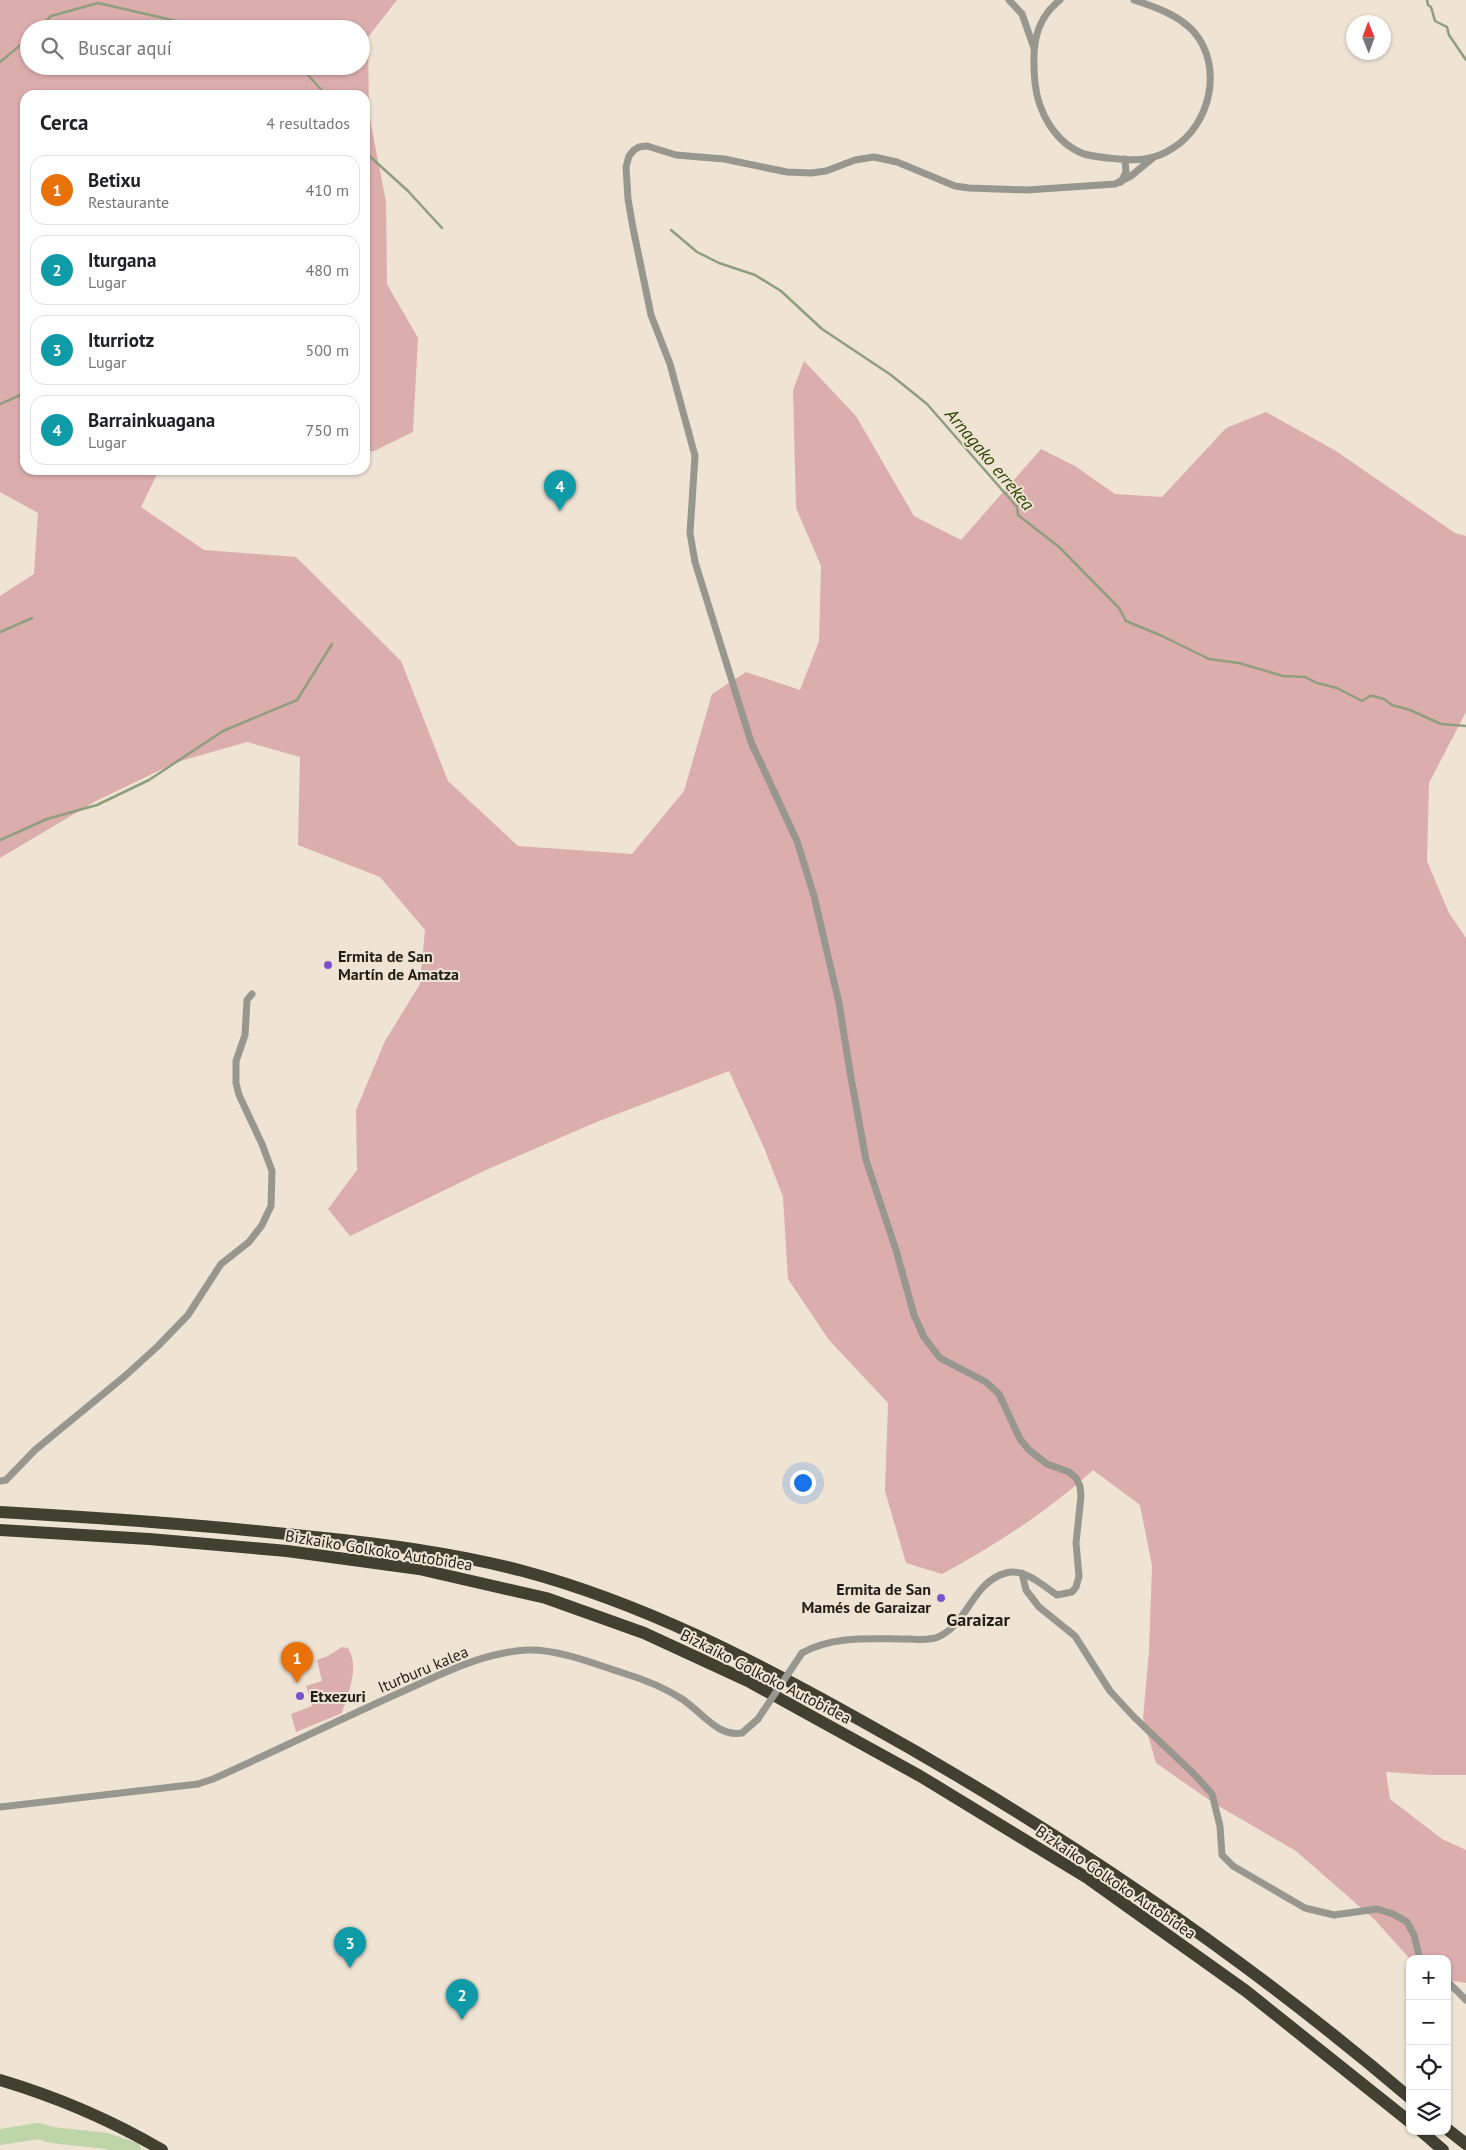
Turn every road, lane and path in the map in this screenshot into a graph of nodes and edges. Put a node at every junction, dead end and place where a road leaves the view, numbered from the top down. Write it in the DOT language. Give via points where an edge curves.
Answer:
graph roads {
  1 [pos="1009,0"];
  2 [pos="1060,0"];
  3 [pos="1134,0"];
  4 [pos="1034,50"];
  5 [pos="1154,157"];
  6 [pos="1125,160"];
  7 [pos="1121,182"];
  8 [pos="252,994"];
  9 [pos="0,1481"];
  10 [pos="0,1512"];
  11 [pos="0,1530"];
  12 [pos="1022,1573"];
  13 [pos="0,1807"];
  14 [pos="1419,1955"];
  15 [pos="1451,1986"];
  16 [pos="1466,2000"];
  17 [pos="0,2080"];
  18 [pos="1406,2095"];
  19 [pos="1406,2119"];
  20 [pos="1451,2132"];
  21 [pos="1426,2135"];
  22 [pos="1466,2144"];
  23 [pos="162,2150"];
  24 [pos="1443,2150"];
  1 -- 4 [label="street" via="1022,14"];
  2 -- 4 [label="street" via="1042,19"];
  3 -- 5 [label="street" via="1183,22 1199,39 1210,70 1208,98 1197,124 1183,141"];
  4 -- 6 [label="street" via="1040,106 1059,137 1084,154"];
  5 -- 6 [label="street"];
  5 -- 7 [label="street"];
  6 -- 7 [label="street" via="1126,172"];
  7 -- 12 [label="street" via="1028,190 969,188 955,186 897,162 874,158 855,160 826,171 787,172 724,159 676,155 647,146 634,150 626,167 628,199 651,315 670,364 695,456 690,533 695,562 751,742 797,841 814,896 840,1003 866,1160 912,1308 924,1337 940,1358 992,1387 1005,1404 1029,1450 1047,1464 1069,1472 1080,1486 1076,1543 1079,1576 1076,1587 1065,1595 1057,1594"];
  8 -- 9 [label="street" via="247,1000 245,1035 236,1060 236,1083 272,1171 271,1206 262,1225 249,1242 221,1264 188,1314 158,1346 35,1450 6,1480"];
  10 -- 18 [label="highway, Bizkaiko Golkoko Autobidea" via="272,1532 400,1547 522,1571 604,1596 737,1655 832,1704 978,1788 1189,1926 1332,2033"];
  11 -- 19 [label="highway, Bizkaiko Golkoko Autobidea" via="287,1551 419,1569 546,1598 644,1633 748,1681 920,1776 1089,1879 1246,1991"];
  12 -- 13 [label="street, Iturburu kalea, bridge" via="1007,1572 985,1583 954,1627 936,1638 856,1639 820,1644 802,1652 758,1719 742,1733 728,1734 719,1730 682,1698 624,1673 549,1651 514,1651 489,1656 434,1677 213,1779 180,1786"];
  12 -- 14 [label="street" via="1026,1590 1039,1607 1075,1636 1110,1691 1212,1794 1220,1826 1222,1855 1233,1866 1305,1908 1334,1915 1377,1908 1393,1914 1407,1922"];
  15 -- 16 [label="street"];
  17 -- 23 [label="highway" via="91,2113"];
  20 -- 22 [label="highway"];
  21 -- 24 [label="highway"];
}
